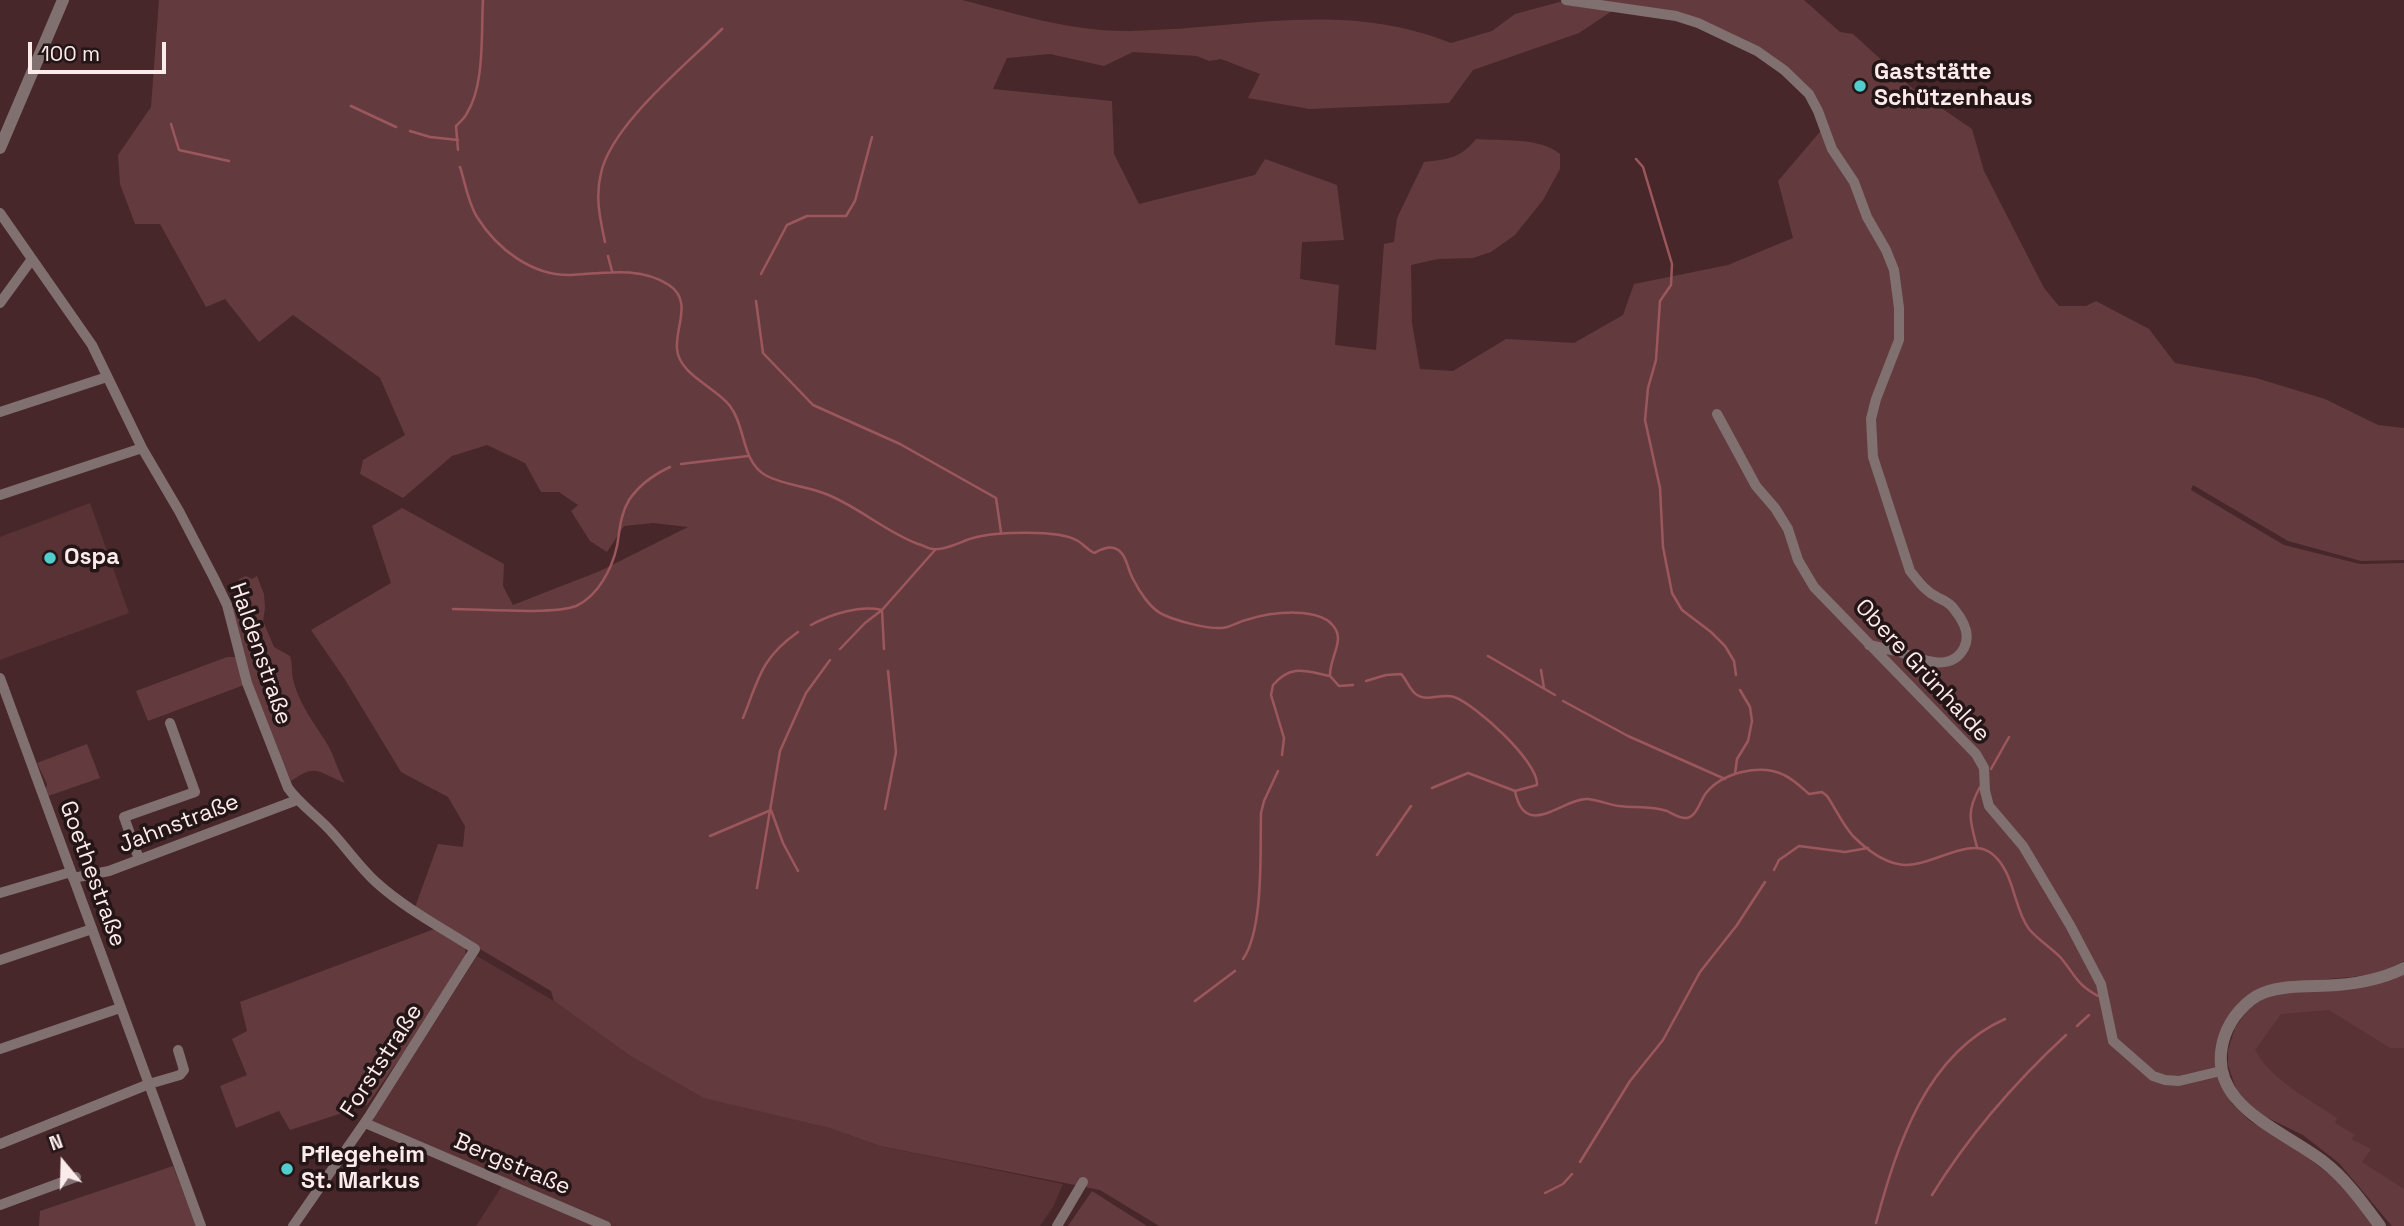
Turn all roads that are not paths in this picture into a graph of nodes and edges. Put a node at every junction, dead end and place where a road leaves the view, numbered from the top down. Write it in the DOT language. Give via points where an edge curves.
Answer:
graph roads {
  1 [pos="63,0"];
  2 [pos="1566,0"];
  3 [pos="0,148"];
  4 [pos="0,213"];
  5 [pos="32,259"];
  6 [pos="0,303"];
  7 [pos="107,377"];
  8 [pos="0,412"];
  9 [pos="1717,414"];
  10 [pos="142,448"];
  11 [pos="0,495"];
  12 [pos="1869,645"];
  13 [pos="0,680"];
  14 [pos="170,723"];
  15 [pos="297,800"];
  16 [pos="139,859"];
  17 [pos="72,875"];
  18 [pos="0,893"];
  19 [pos="92,929"];
  20 [pos="475,949"];
  21 [pos="0,960"];
  22 [pos="2404,968"];
  23 [pos="120,1008"];
  24 [pos="0,1049"];
  25 [pos="178,1050"];
  26 [pos="2221,1071"];
  27 [pos="149,1084"];
  28 [pos="365,1123"];
  29 [pos="0,1144"];
  30 [pos="76,1177"];
  31 [pos="1083,1182"];
  32 [pos="0,1205"];
  33 [pos="201,1226"];
  34 [pos="293,1226"];
  35 [pos="606,1226"];
  36 [pos="1057,1226"];
  37 [pos="2380,1226"];
  1 -- 3 [label="street"];
  2 -- 12 [label="street" via="1676,16 1758,51 1784,70 1809,94 1832,149 1854,182 1886,250 1894,271 1899,340 1871,419 1873,457 1910,571 1955,610 1968,639 1960,654 1947,663"];
  4 -- 5 [label="street, Haldenstraße"];
  5 -- 6 [label="street"];
  5 -- 7 [label="street, Haldenstraße" via="92,345"];
  7 -- 8 [label="street"];
  7 -- 10 [label="street, Haldenstraße"];
  9 -- 12 [label="street, Obere Grünhalde" via="1756,486 1788,529 1798,560 1814,587"];
  10 -- 11 [label="street"];
  10 -- 15 [label="street, Haldenstraße" via="180,511 226,605 247,683 288,788"];
  12 -- 26 [label="street, Obere Grünhalde" via="1976,754 1984,768 1989,806 2023,846 2101,984 2113,1041 2153,1076 2165,1080"];
  13 -- 17 [label="street, Goethestraße"];
  14 -- 16 [label="street" via="195,792 124,817"];
  15 -- 16 [label="street, Jahnstraße"];
  15 -- 20 [label="street, Haldenstraße" via="377,884"];
  16 -- 17 [label="street, Jahnstraße" via="109,871"];
  17 -- 18 [label="street, Jahnstraße"];
  17 -- 19 [label="street, Goethestraße"];
  19 -- 21 [label="street"];
  19 -- 23 [label="street, Goethestraße"];
  20 -- 28 [label="street, Forststraße"];
  22 -- 26 [label="street" via="2359,982 2284,988 2260,995 2231,1021 2223,1041"];
  23 -- 24 [label="street"];
  23 -- 27 [label="street, Goethestraße"];
  25 -- 27 [label="street" via="184,1073"];
  26 -- 37 [label="street" via="2245,1109 2324,1162"];
  27 -- 29 [label="street"];
  27 -- 33 [label="street, Goethestraße"];
  28 -- 34 [label="street, Forststraße"];
  28 -- 35 [label="street, Bergstraße"];
  30 -- 32 [label="street"];
  31 -- 36 [label="street"];
}
